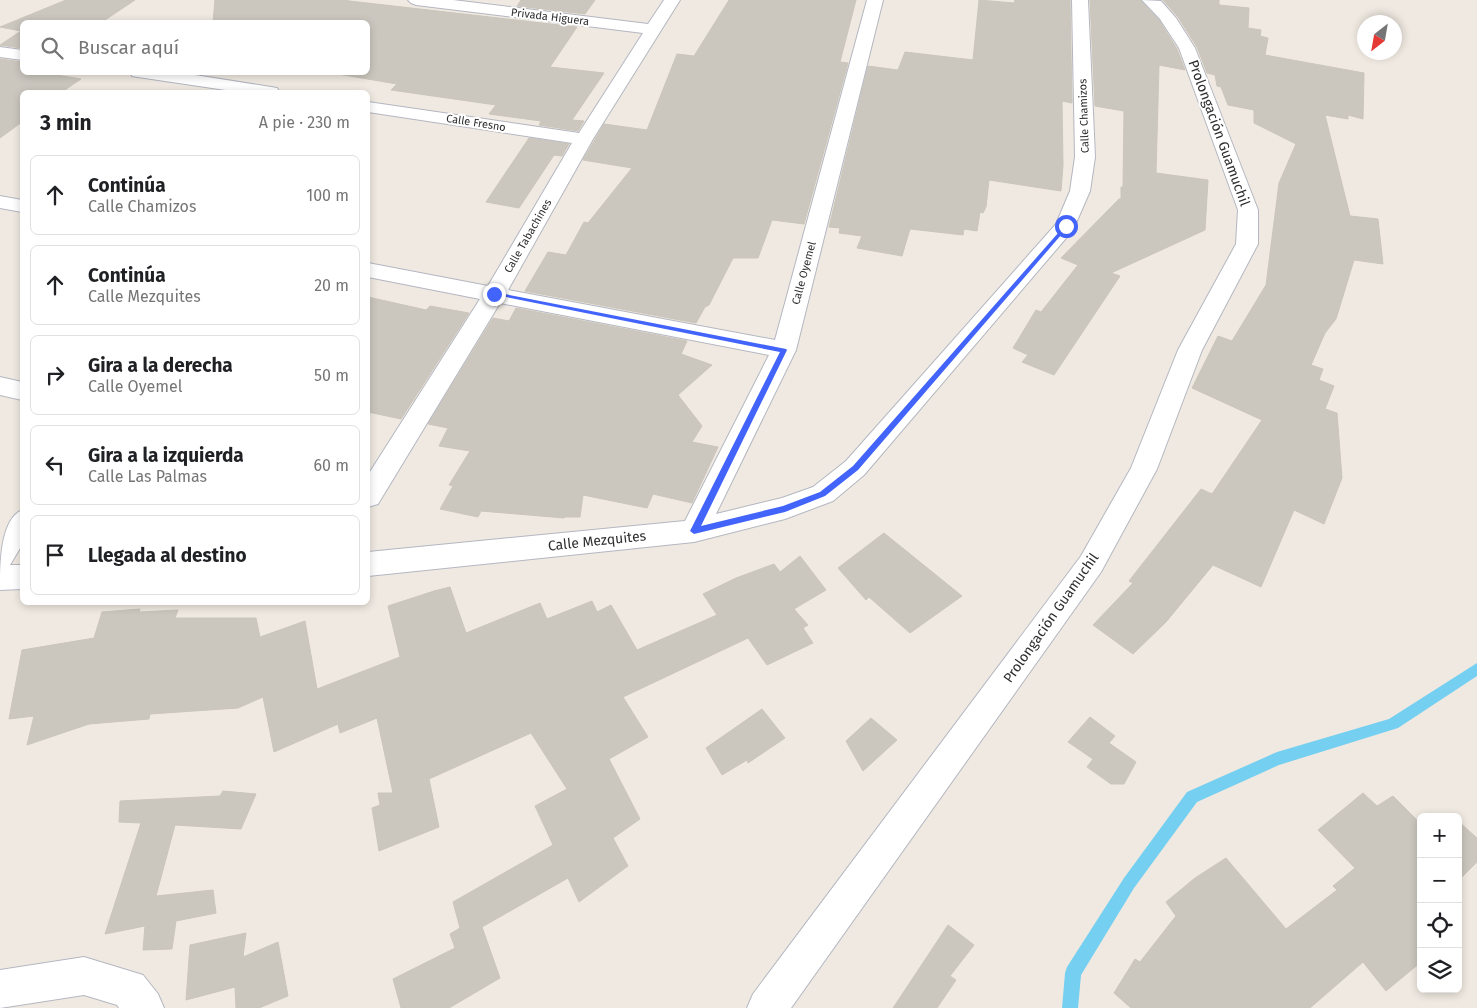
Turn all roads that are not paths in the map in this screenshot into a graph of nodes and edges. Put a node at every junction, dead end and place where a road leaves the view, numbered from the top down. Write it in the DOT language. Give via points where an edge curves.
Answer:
graph roads {
  1 [pos="416,0"];
  2 [pos="672,0"];
  3 [pos="876,0"];
  4 [pos="1080,0"];
  5 [pos="1150,0"];
  6 [pos="654,30"];
  7 [pos="0,52"];
  8 [pos="20,55"];
  9 [pos="158,75"];
  10 [pos="258,90"];
  11 [pos="370,107"];
  12 [pos="584,140"];
  13 [pos="0,202"];
  14 [pos="20,206"];
  15 [pos="370,270"];
  16 [pos="494,294"];
  17 [pos="784,350"];
  18 [pos="0,386"];
  19 [pos="20,391"];
  20 [pos="370,494"];
  21 [pos="822,494"];
  22 [pos="20,524"];
  23 [pos="694,531"];
  24 [pos="0,557"];
  25 [pos="370,564"];
  26 [pos="20,577"];
  27 [pos="0,578"];
  28 [pos="0,990"];
  29 [pos="144,1008"];
  30 [pos="767,1008"];
  1 -- 6 [label="street, Privada Higuera"];
  2 -- 6 [label="street, Calle Tabachines"];
  3 -- 17 [label="street, Calle Oyemel"];
  4 -- 21 [label="street, Calle Chamizos" via="1085,156 1080,191 1066,226 855,468"];
  5 -- 30 [label="street, Prolongación Guamuchil" via="1187,48 1248,210 1247,244 1190,350 1144,469 1091,564"];
  6 -- 12 [label="street, Calle Tabachines"];
  7 -- 8 [label="street"];
  9 -- 10 [label="street"];
  11 -- 12 [label="street, Calle Fresno"];
  12 -- 16 [label="street, Calle Tabachines"];
  13 -- 14 [label="street"];
  15 -- 16 [label="street"];
  16 -- 17 [label="street"];
  16 -- 20 [label="street, Calle Tabachines"];
  17 -- 23 [label="street, Calle Oyemel"];
  18 -- 19 [label="street"];
  21 -- 23 [label="street, Calle Mezquites" via="785,508"];
  22 -- 24 [label="street"];
  23 -- 25 [label="street, Calle Mezquites"];
  26 -- 27 [label="street"];
  28 -- 29 [label="street" via="84,976 129,988"];
}
